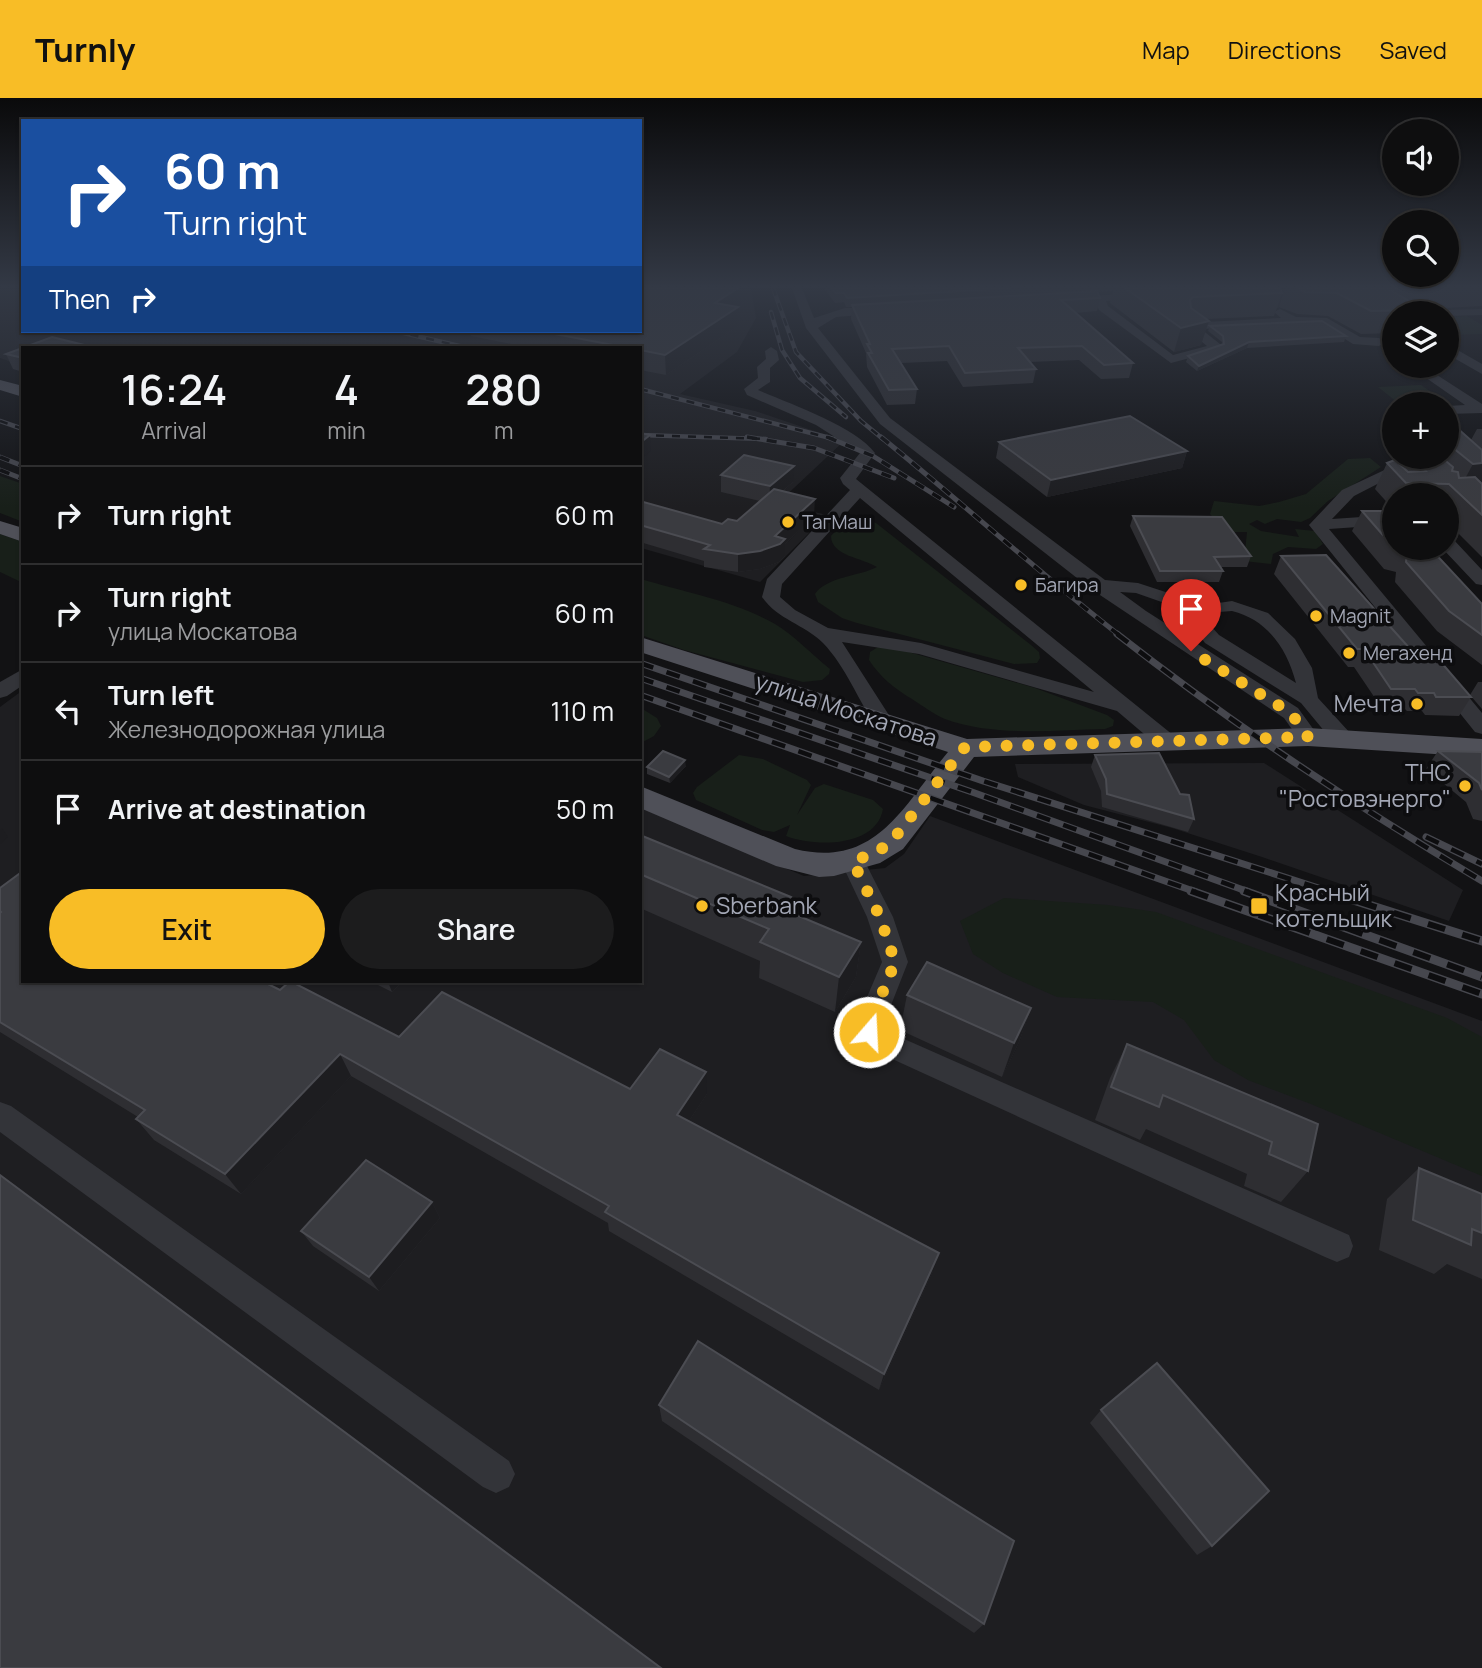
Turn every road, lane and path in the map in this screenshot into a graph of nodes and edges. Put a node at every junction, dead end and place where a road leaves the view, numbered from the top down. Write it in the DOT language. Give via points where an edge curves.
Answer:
graph roads {
  1 [pos="771,361"];
  2 [pos="842,361"];
  3 [pos="1433,378"];
  4 [pos="0,384"];
  5 [pos="21,391"];
  6 [pos="1454,392"];
  7 [pos="1459,395"];
  8 [pos="1459,410"];
  9 [pos="1411,469"];
  10 [pos="859,489"];
  11 [pos="1382,522"];
  12 [pos="1317,525"];
  13 [pos="0,527"];
  14 [pos="21,535"];
  15 [pos="1459,556"];
  16 [pos="1482,580"];
  17 [pos="1097,585"];
  18 [pos="1206,611"];
  19 [pos="824,634"];
  20 [pos="642,645"];
  21 [pos="21,676"];
  22 [pos="0,692"];
  23 [pos="1308,699"];
  24 [pos="1127,708"];
  25 [pos="884,723"];
  26 [pos="1482,727"];
  27 [pos="1308,737"];
  28 [pos="1343,739"];
  29 [pos="1165,740"];
  30 [pos="965,747"];
  31 [pos="1482,748"];
  32 [pos="642,797"];
  33 [pos="853,862"];
  34 [pos="0,1115"];
  35 [pos="1337,1246"];
  36 [pos="496,1474"];
  1 -- 10 [label="street" via="763,367 765,379 752,392 821,422 867,450 848,478"];
  2 -- 17 [label="street" via="885,421"];
  3 -- 6 [label="street"];
  4 -- 5 [label="main road"];
  7 -- 8 [label="street" via="1480,409"];
  9 -- 12 [label="street" via="1348,493"];
  10 -- 19 [label="street" via="771,588 777,608"];
  10 -- 24 [label="street"];
  11 -- 12 [label="street"];
  12 -- 26 [label="street"];
  13 -- 14 [label="main road"];
  15 -- 16 [label="street"];
  17 -- 18 [label="street" via="1138,588"];
  17 -- 27 [label="street" via="1291,713"];
  18 -- 23 [label="street" via="1200,620 1212,639"];
  18 -- 23 [label="street" via="1234,606 1265,618 1302,667"];
  19 -- 24 [label="street" via="921,649"];
  19 -- 25 [label="street"];
  20 -- 25 [label="main road, улица Москатова"];
  21 -- 22 [label="street"];
  23 -- 28 [label="street"];
  24 -- 29 [label="street"];
  25 -- 30 [label="main road, улица Москатова"];
  27 -- 28 [label="main road, улица Москатова"];
  27 -- 29 [label="main road, улица Москатова"];
  28 -- 31 [label="main road, улица Москатова"];
  29 -- 30 [label="main road, улица Москатова"];
  30 -- 33 [label="main road" via="892,841"];
  32 -- 33 [label="main road" via="787,858 819,866"];
  33 -- 35 [label="street" via="880,917 895,962 870,1023 869,1032 876,1040"];
  34 -- 36 [label="street"];
}
